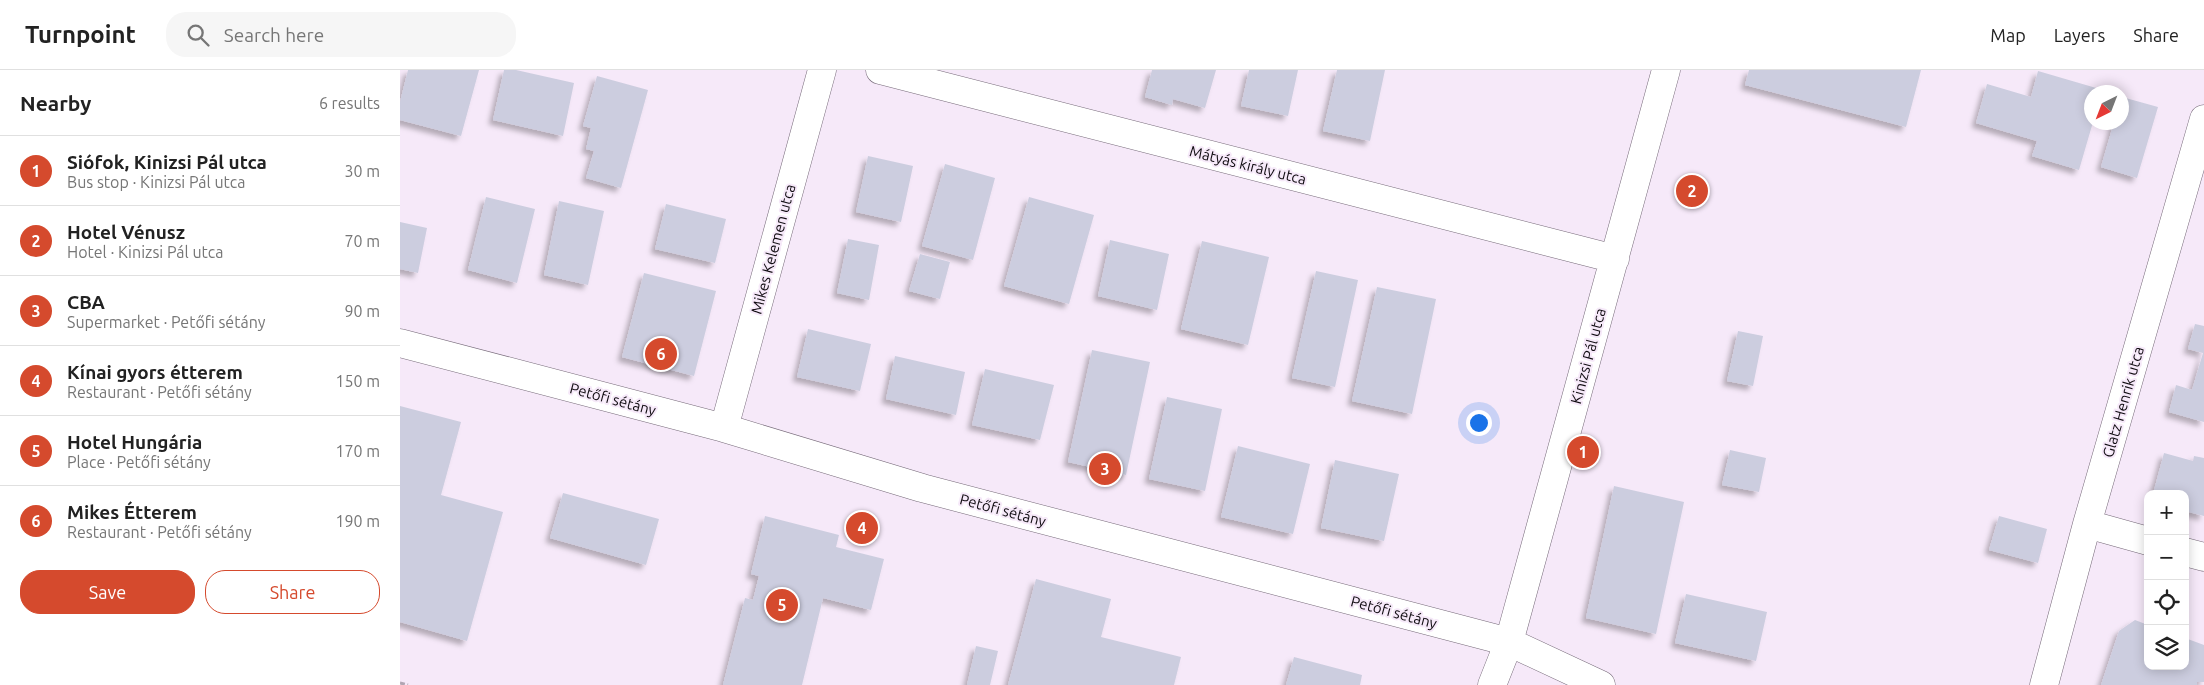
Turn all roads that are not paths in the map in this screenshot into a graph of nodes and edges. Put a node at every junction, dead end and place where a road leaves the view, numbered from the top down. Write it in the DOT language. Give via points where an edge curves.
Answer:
graph roads {
  1 [pos="822,70"];
  2 [pos="880,70"];
  3 [pos="1666,70"];
  4 [pos="2204,119"];
  5 [pos="1615,259"];
  6 [pos="400,343"];
  7 [pos="724,428"];
  8 [pos="2087,524"];
  9 [pos="2144,540"];
  10 [pos="2189,553"];
  11 [pos="2204,557"];
  12 [pos="1509,642"];
  13 [pos="1492,685"];
  14 [pos="1601,685"];
  15 [pos="2044,685"];
  1 -- 7 [label="street, Mikes Kelemen utca"];
  2 -- 5 [label="street, Mátyás király utca"];
  3 -- 5 [label="street, Kinizsi Pál utca"];
  4 -- 8 [label="street, Glatz Henrik utca"];
  5 -- 12 [label="street, Kinizsi Pál utca"];
  6 -- 7 [label="street, Petőfi sétány"];
  7 -- 12 [label="street, Petőfi sétány" via="922,488"];
  8 -- 9 [label="street"];
  8 -- 15 [label="street, Glatz Henrik utca"];
  10 -- 11 [label="street"];
  12 -- 13 [label="street, Kinizsi Pál utca"];
  12 -- 14 [label="street, Petőfi sétány"];
}
